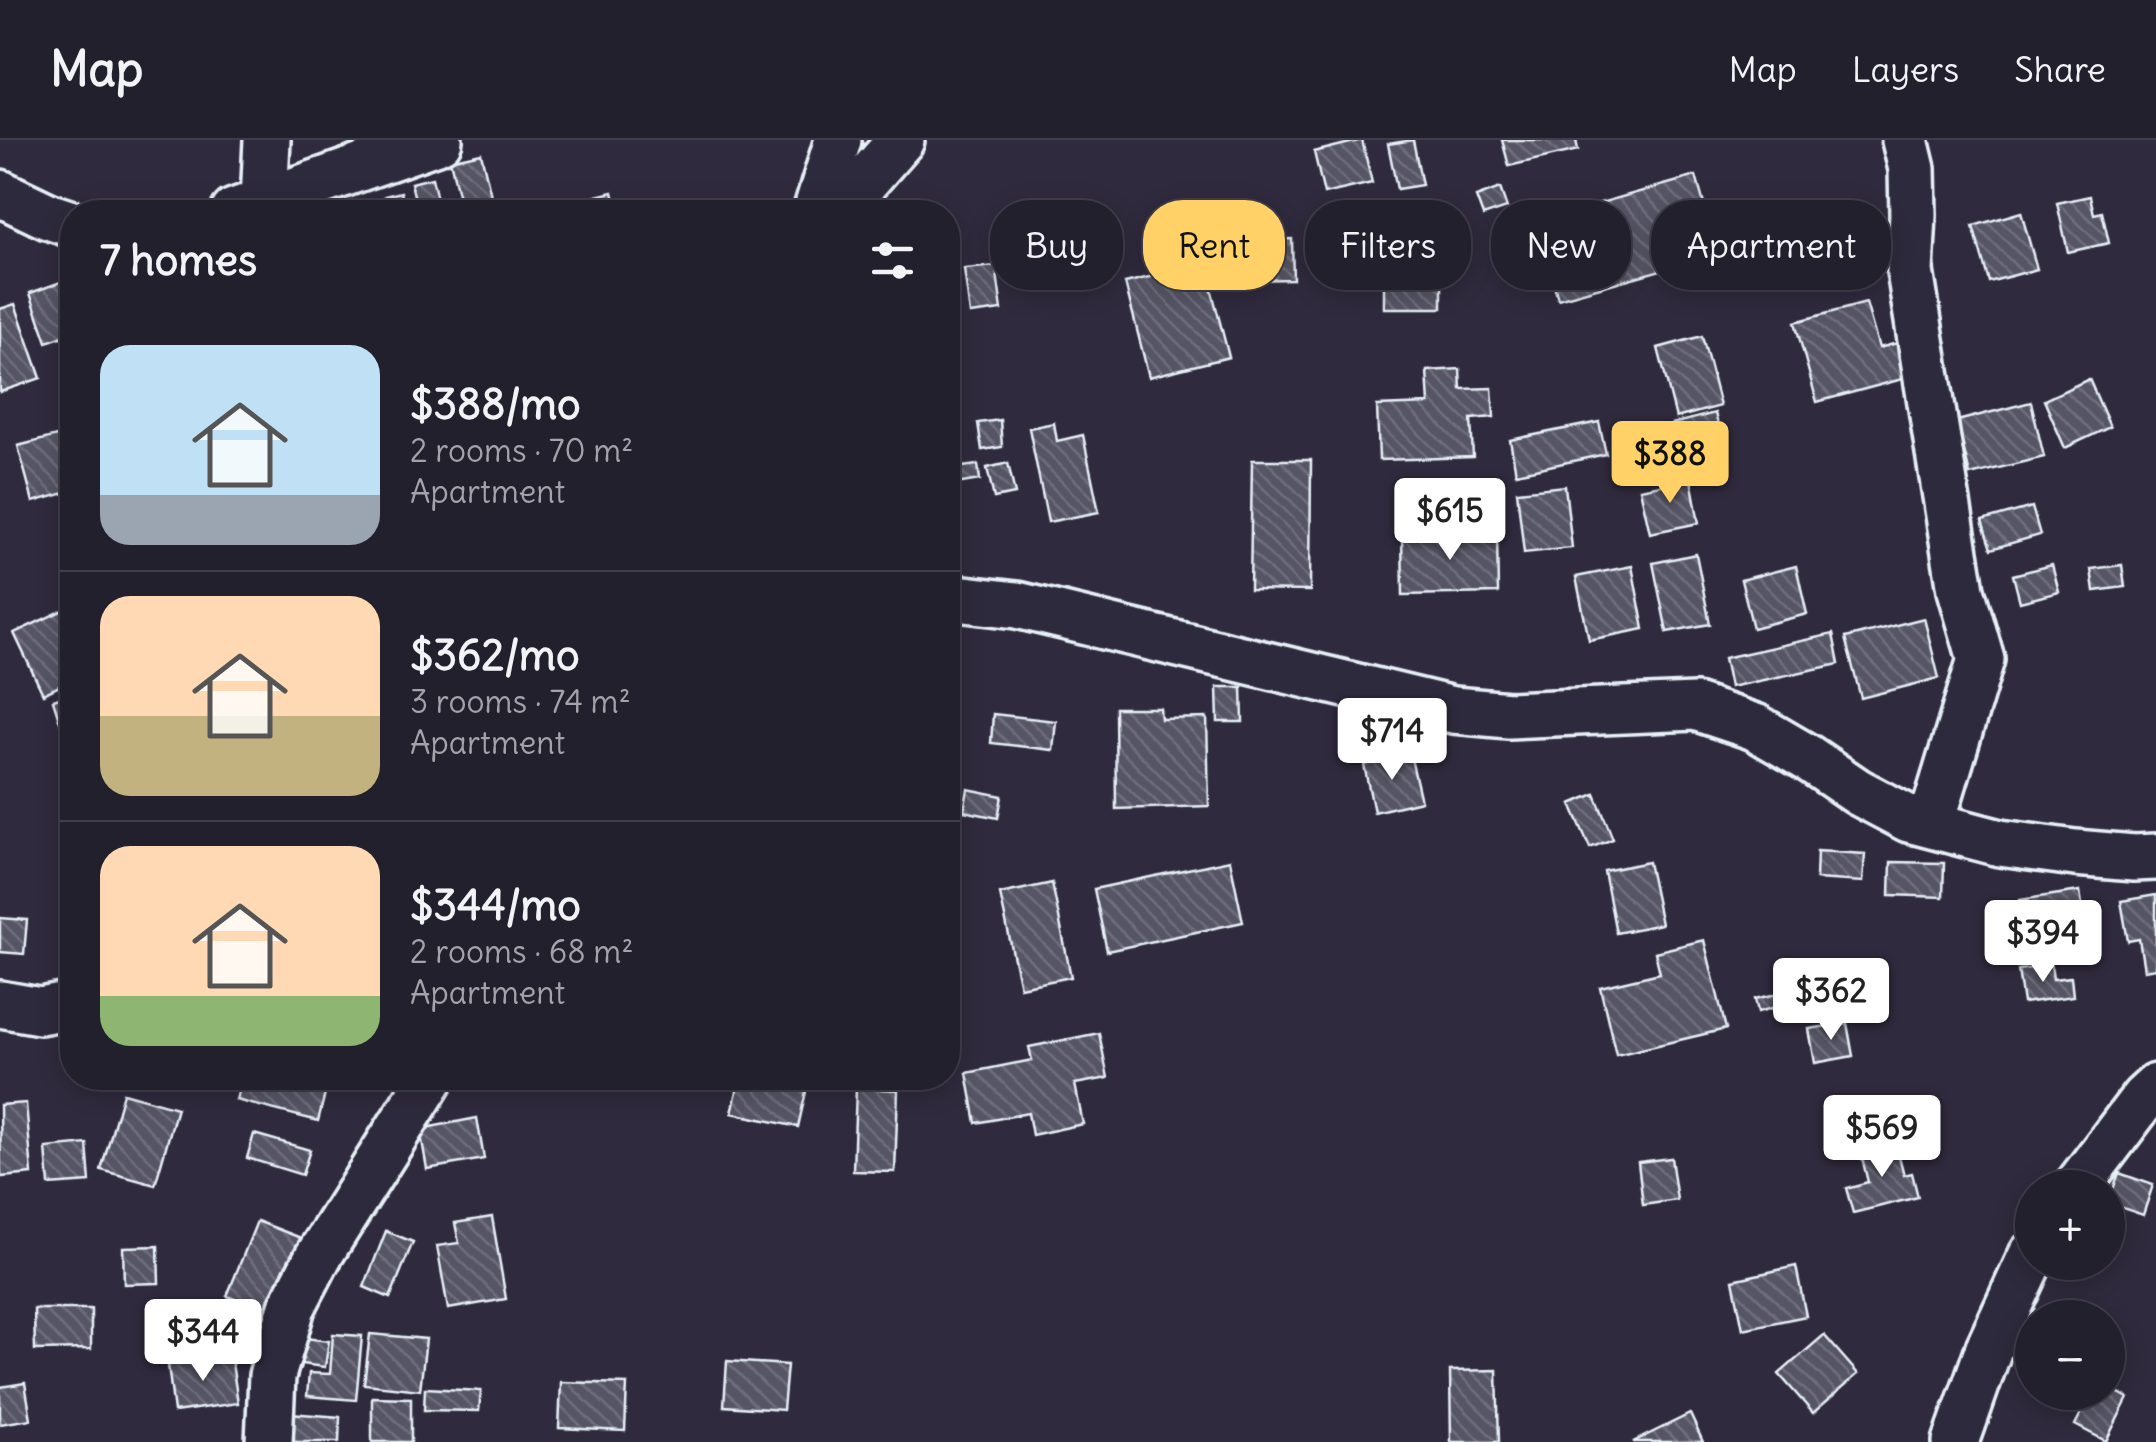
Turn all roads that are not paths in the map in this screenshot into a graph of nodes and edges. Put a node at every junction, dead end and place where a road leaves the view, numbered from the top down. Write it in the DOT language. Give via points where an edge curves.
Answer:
graph roads {
  1 [pos="267,140"];
  2 [pos="439,140"];
  3 [pos="838,140"];
  4 [pos="902,140"];
  5 [pos="1906,140"];
  6 [pos="0,193"];
  7 [pos="256,200"];
  8 [pos="278,200"];
  9 [pos="820,200"];
  10 [pos="849,200"];
  11 [pos="60,220"];
  12 [pos="960,598"];
  13 [pos="1930,824"];
  14 [pos="2156,857"];
  15 [pos="0,1004"];
  16 [pos="60,1007"];
  17 [pos="2156,1088"];
  18 [pos="423,1090"];
  19 [pos="2090,1170"];
  20 [pos="2021,1280"];
  21 [pos="269,1442"];
  22 [pos="1956,1442"];
  1 -- 7 [label="street"];
  2 -- 8 [label="street"];
  3 -- 9 [label="street"];
  4 -- 10 [label="street"];
  5 -- 13 [label="street" via="1910,270 1961,590 1981,659"];
  6 -- 11 [label="street"];
  12 -- 13 [label="street" via="1017,605 1453,710 1509,715 1695,707 1755,727 1858,792"];
  13 -- 14 [label="street" via="2000,843"];
  15 -- 16 [label="street"];
  17 -- 19 [label="street"];
  18 -- 21 [label="street" via="292,1307 272,1376"];
  20 -- 22 [label="street"];
}
